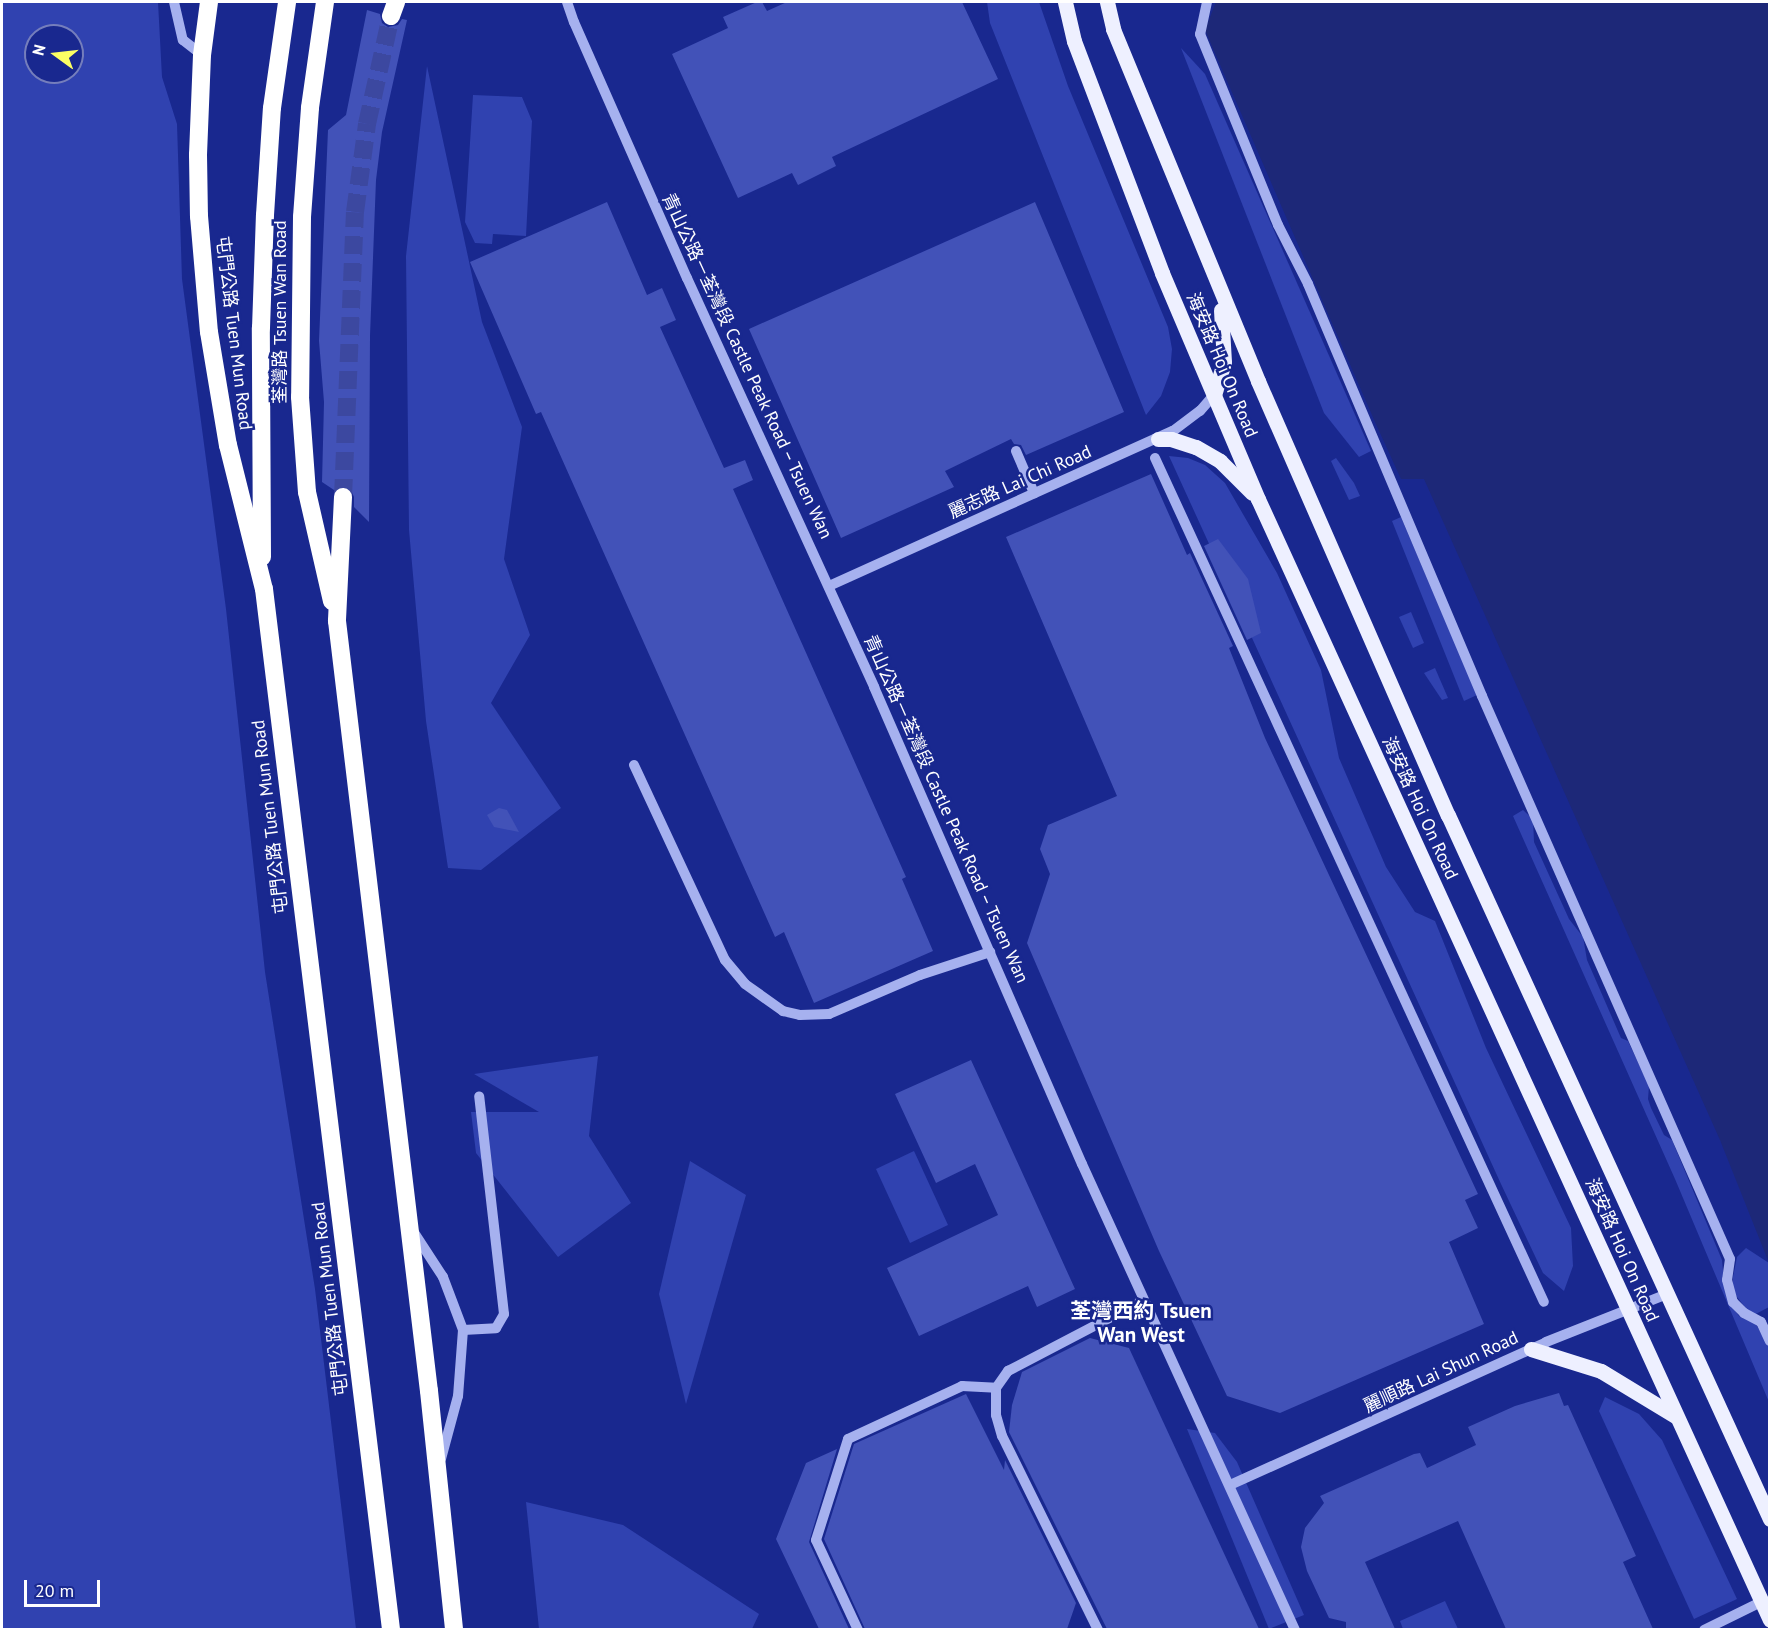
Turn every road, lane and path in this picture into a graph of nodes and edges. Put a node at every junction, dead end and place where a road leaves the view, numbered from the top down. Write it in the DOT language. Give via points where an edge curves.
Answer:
graph roads {
  1 [pos="174,2"];
  2 [pos="209,2"];
  3 [pos="287,2"];
  4 [pos="325,2"];
  5 [pos="567,2"];
  6 [pos="1065,2"];
  7 [pos="1107,2"];
  8 [pos="1207,2"];
  9 [pos="202,55"];
  10 [pos="1218,289"];
  11 [pos="1214,395"];
  12 [pos="1158,438"];
  13 [pos="1016,451"];
  14 [pos="1155,458"];
  15 [pos="1034,493"];
  16 [pos="343,497"];
  17 [pos="1258,499"];
  18 [pos="830,586"];
  19 [pos="264,589"];
  20 [pos="337,621"];
  21 [pos="634,765"];
  22 [pos="990,952"];
  23 [pos="479,1096"];
  24 [pos="408,1224"];
  25 [pos="1667,1294"];
  26 [pos="1144,1300"];
  27 [pos="1544,1302"];
  28 [pos="1629,1310"];
  29 [pos="463,1330"];
  30 [pos="1770,1341"];
  31 [pos="1531,1349"];
  32 [pos="996,1388"];
  33 [pos="1675,1416"];
  34 [pos="437,1472"];
  35 [pos="1230,1485"];
  36 [pos="1770,1519"];
  37 [pos="1761,1602"];
  38 [pos="1770,1620"];
  39 [pos="391,1629"];
  40 [pos="454,1629"];
  41 [pos="858,1629"];
  42 [pos="1098,1629"];
  43 [pos="1296,1629"];
  44 [pos="1704,1629"];
  1 -- 9 [label="street" via="183,40"];
  2 -- 9 [label="highway, 屯門公路 Tuen Mun Road"];
  3 -- 19 [label="highway, 荃灣路 Tsuen Wan Road" via="272,108 263,270 260,511"];
  4 -- 20 [label="highway, 荃灣路 Tsuen Wan Road" via="309,108 302,217 300,397 308,492"];
  5 -- 18 [label="street, 青山公路－荃灣段 Castle Peak Road – Tsuen Wan" via="687,278"];
  6 -- 11 [label="main road, 海安路 Hoi On Road" via="1074,41 1116,152"];
  7 -- 10 [label="main road, 海安路 Hoi On Road" via="1113,29"];
  8 -- 30 [label="street" via="1200,34 1278,225 1308,284 1482,696 1730,1259 1727,1280 1734,1302 1761,1322"];
  9 -- 19 [label="highway, 屯門公路 Tuen Mun Road" via="199,216 208,320 228,445"];
  10 -- 11 [label="main road" via="1224,362"];
  10 -- 25 [label="main road, 海安路 Hoi On Road" via="1448,815"];
  11 -- 12 [label="street, 麗志路 Lai Chi Road" via="1187,424"];
  11 -- 17 [label="main road, 海安路 Hoi On Road"];
  12 -- 15 [label="street, 麗志路 Lai Chi Road"];
  12 -- 17 [label="main road" via="1184,442 1212,456"];
  13 -- 15 [label="street"];
  14 -- 27 [label="street"];
  15 -- 18 [label="street, 麗志路 Lai Chi Road"];
  16 -- 20 [label="highway"];
  17 -- 28 [label="main road, 海安路 Hoi On Road"];
  18 -- 22 [label="street, 青山公路－荃灣段 Castle Peak Road – Tsuen Wan"];
  19 -- 39 [label="highway, 屯門公路 Tuen Mun Road"];
  20 -- 24 [label="highway"];
  21 -- 22 [label="street" via="725,960 745,984 783,1011 829,1014 920,975"];
  22 -- 26 [label="street, 青山公路－荃灣段 Castle Peak Road – Tsuen Wan"];
  23 -- 29 [label="street" via="504,1314 496,1328"];
  24 -- 29 [label="street" via="443,1277"];
  24 -- 34 [label="highway"];
  25 -- 28 [label="street, 麗順路 Lai Shun Road"];
  25 -- 36 [label="main road, 海安路 Hoi On Road"];
  26 -- 32 [label="street" via="1008,1371"];
  26 -- 35 [label="street, 青山公路－荃灣段 Castle Peak Road – Tsuen Wan"];
  28 -- 31 [label="street, 麗順路 Lai Shun Road"];
  28 -- 33 [label="main road, 海安路 Hoi On Road"];
  29 -- 34 [label="street" via="458,1396"];
  31 -- 33 [label="main road" via="1601,1371"];
  31 -- 35 [label="street, 麗順路 Lai Shun Road"];
  32 -- 41 [label="street" via="962,1386 848,1439 816,1540"];
  32 -- 42 [label="street" via="996,1415 1002,1436"];
  33 -- 37 [label="main road, 海安路 Hoi On Road"];
  34 -- 40 [label="highway"];
  35 -- 43 [label="street, 青山公路－荃灣段 Castle Peak Road – Tsuen Wan"];
  37 -- 38 [label="main road, 海安路 Hoi On Road"];
  37 -- 44 [label="street"];
}
